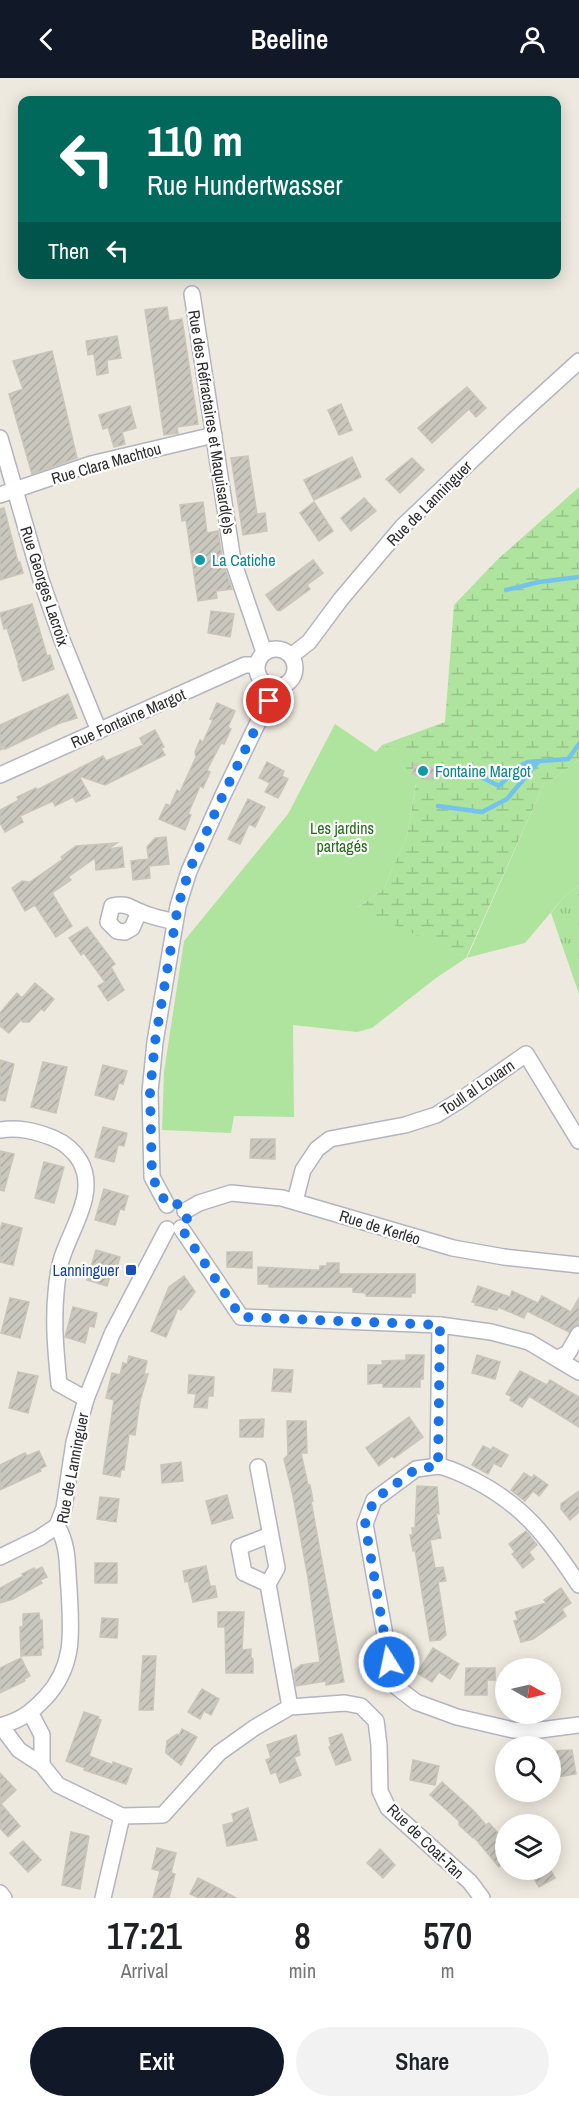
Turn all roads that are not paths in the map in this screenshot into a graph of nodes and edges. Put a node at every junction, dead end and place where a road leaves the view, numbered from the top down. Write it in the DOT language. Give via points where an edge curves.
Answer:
graph roads {
  1 [pos="192,294"];
  2 [pos="579,361"];
  3 [pos="214,435"];
  4 [pos="0,438"];
  5 [pos="7,493"];
  6 [pos="291,656"];
  7 [pos="260,659"];
  8 [pos="275,687"];
  9 [pos="99,731"];
  10 [pos="0,775"];
  11 [pos="140,912"];
  12 [pos="175,922"];
  13 [pos="0,1130"];
  14 [pos="579,1141"];
  15 [pos="295,1201"];
  16 [pos="167,1205"];
  17 [pos="185,1211"];
  18 [pos="174,1229"];
  19 [pos="579,1265"];
  20 [pos="440,1325"];
  21 [pos="579,1334"];
  22 [pos="558,1358"];
  23 [pos="579,1372"];
  24 [pos="86,1399"];
  25 [pos="438,1466"];
  26 [pos="258,1467"];
  27 [pos="57,1526"];
  28 [pos="270,1535"];
  29 [pos="0,1557"];
  30 [pos="268,1584"];
  31 [pos="579,1585"];
  32 [pos="290,1707"];
  33 [pos="31,1714"];
  34 [pos="579,1725"];
  35 [pos="1,1726"];
  36 [pos="42,1765"];
  37 [pos="122,1816"];
  38 [pos="0,1893"];
  39 [pos="4,1898"];
  40 [pos="103,1898"];
  41 [pos="482,1898"];
  1 -- 3 [label="street, Rue des Réfractaires et Maquisard(e)s"];
  2 -- 6 [label="street, Rue de Lanninguer" via="402,527 309,642"];
  3 -- 5 [label="street, Rue Clara Machtou" via="91,464"];
  3 -- 7 [label="street, Rue des Réfractaires et Maquisard(e)s" via="234,561"];
  4 -- 5 [label="street, Rue Georges Lacroix"];
  5 -- 9 [label="street, Rue Georges Lacroix"];
  6 -- 7 [label="street" via="278,648"];
  6 -- 8 [label="street" via="295,667 291,679"];
  7 -- 8 [label="street" via="259,678"];
  7 -- 9 [label="street, Rue Fontaine Margot"];
  8 -- 12 [label="street" via="189,871"];
  9 -- 10 [label="street, Rue Fontaine Margot"];
  11 -- 12 [label="street"];
  12 -- 16 [label="street" via="150,1092 152,1177"];
  13 -- 24 [label="street" via="37,1131 61,1141 75,1153 84,1169 87,1185 82,1206 62,1255 56,1328 58,1384"];
  14 -- 15 [label="street, Toull al Louarn" via="526,1054 436,1115 330,1139 317,1149 303,1170"];
  15 -- 17 [label="street, Rue de Kerléo" via="231,1193"];
  15 -- 19 [label="street, Rue de Kerléo" via="453,1248"];
  16 -- 17 [label="street" via="177,1204"];
  16 -- 18 [label="street" via="160,1217 162,1224"];
  17 -- 18 [label="street" via="187,1219"];
  18 -- 20 [label="street" via="241,1317"];
  18 -- 24 [label="street, Rue de Lanninguer" via="112,1334"];
  20 -- 22 [label="street" via="529,1342"];
  20 -- 25 [label="street"];
  21 -- 22 [label="street" via="568,1353"];
  22 -- 23 [label="street"];
  24 -- 27 [label="street, Rue de Lanninguer"];
  25 -- 31 [label="street" via="490,1488 521,1512 549,1540"];
  25 -- 34 [label="street" via="416,1469 374,1500 365,1524 394,1685 417,1702 457,1717 513,1730"];
  26 -- 28 [label="street"];
  27 -- 29 [label="street"];
  27 -- 33 [label="street, Rue de Lanninguer" via="66,1549 71,1632 67,1665 54,1688"];
  28 -- 30 [label="street" via="277,1568"];
  28 -- 30 [label="street" via="239,1547 244,1573"];
  30 -- 32 [label="street"];
  32 -- 37 [label="street, Rue de Coat-Tan" via="219,1753 163,1815"];
  32 -- 41 [label="street, Rue de Coat-Tan" via="345,1703 361,1706 376,1721 380,1791 388,1808 470,1882"];
  33 -- 35 [label="street, Rue de Lanninguer"];
  33 -- 36 [label="street" via="42,1735"];
  35 -- 36 [label="street, Rue de Coat-Tan" via="20,1749"];
  36 -- 37 [label="street, Rue de Coat-Tan" via="58,1785"];
  37 -- 40 [label="street"];
  38 -- 39 [label="street"];
}
